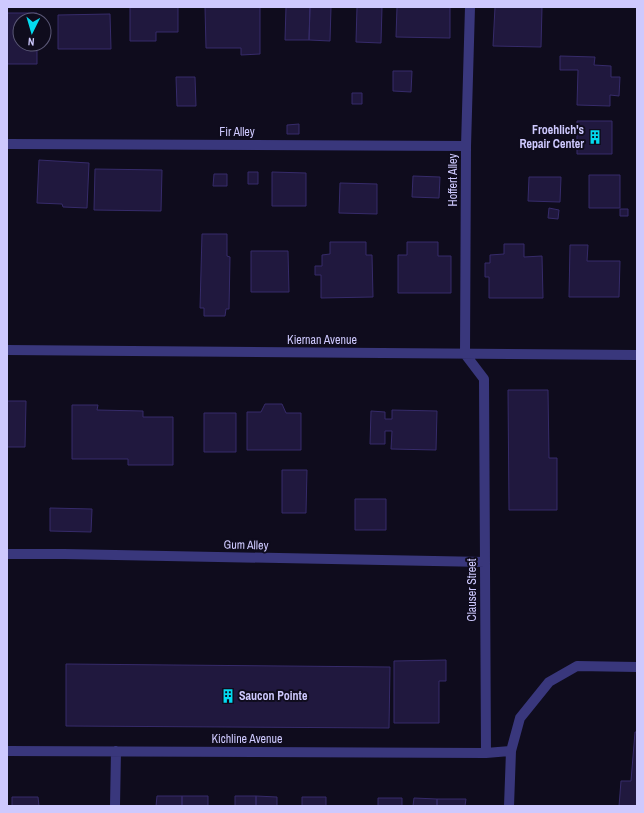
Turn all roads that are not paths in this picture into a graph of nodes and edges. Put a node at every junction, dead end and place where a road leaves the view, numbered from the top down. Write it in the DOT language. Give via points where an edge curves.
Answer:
graph roads {
  1 [pos="470,7"];
  2 [pos="7,144"];
  3 [pos="466,146"];
  4 [pos="7,350"];
  5 [pos="465,354"];
  6 [pos="637,355"];
  7 [pos="7,554"];
  8 [pos="484,562"];
  9 [pos="637,667"];
  10 [pos="511,750"];
  11 [pos="116,751"];
  12 [pos="7,752"];
  13 [pos="486,753"];
  14 [pos="115,806"];
  15 [pos="509,806"];
  1 -- 3 [label="street, Hoffert Alley"];
  2 -- 3 [label="street, Fir Alley"];
  3 -- 5 [label="street, Hoffert Alley"];
  4 -- 5 [label="street, Kiernan Avenue"];
  5 -- 6 [label="street, Kiernan Avenue"];
  5 -- 8 [label="street, Clauser Street" via="484,379"];
  7 -- 8 [label="street, Gum Alley"];
  8 -- 13 [label="street, Clauser Street"];
  9 -- 10 [label="street" via="577,666 549,682 520,718"];
  10 -- 13 [label="street"];
  10 -- 15 [label="street"];
  11 -- 12 [label="street, Kichline Avenue"];
  11 -- 13 [label="street, Kichline Avenue"];
  11 -- 14 [label="street"];
}
